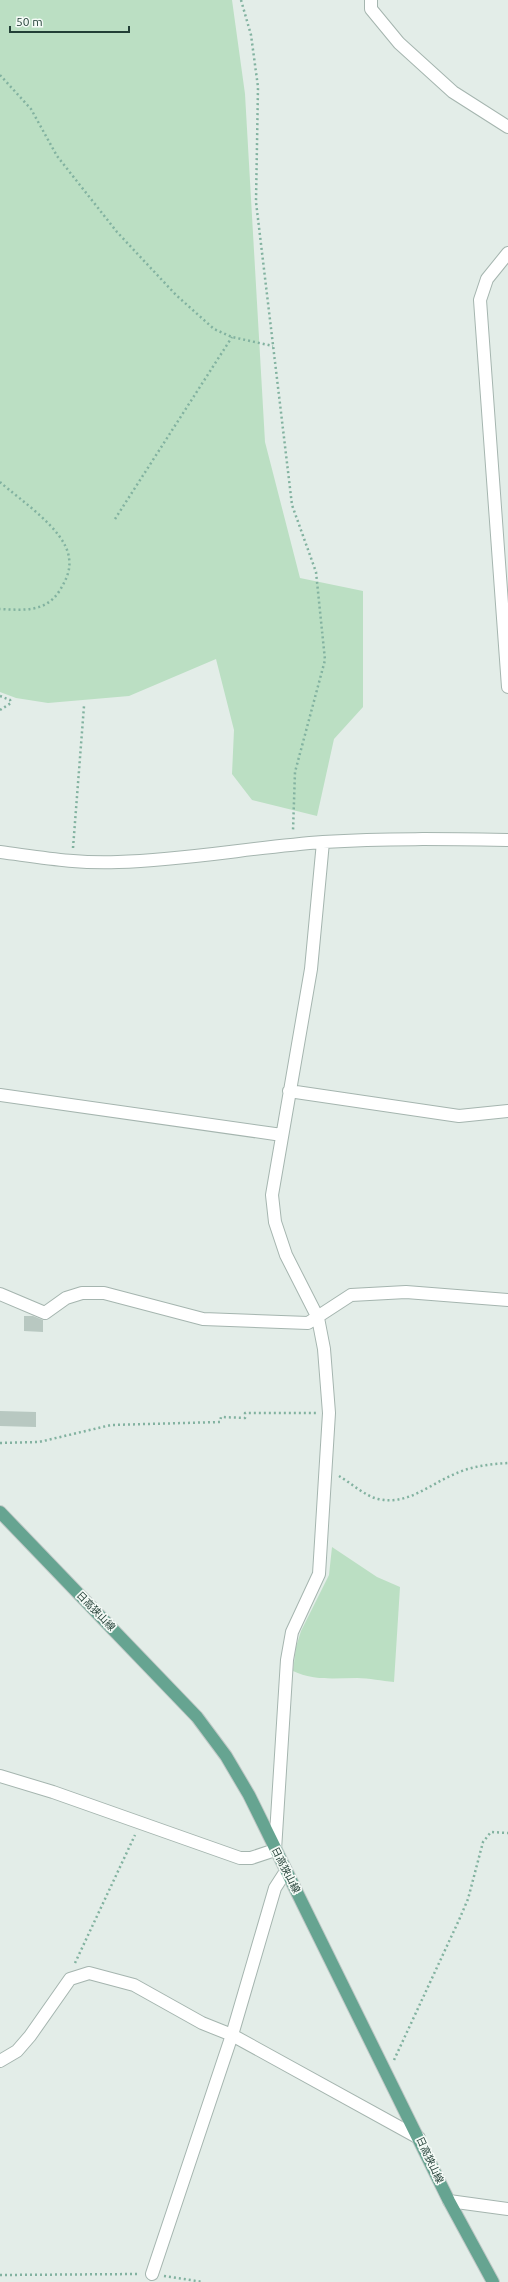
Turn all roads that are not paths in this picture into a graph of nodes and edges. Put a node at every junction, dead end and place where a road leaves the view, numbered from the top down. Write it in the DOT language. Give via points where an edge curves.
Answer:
graph roads {
  1 [pos="371,0"];
  2 [pos="508,126"];
  3 [pos="508,253"];
  4 [pos="508,687"];
  5 [pos="508,840"];
  6 [pos="323,842"];
  7 [pos="0,852"];
  8 [pos="289,1091"];
  9 [pos="0,1095"];
  10 [pos="508,1111"];
  11 [pos="282,1135"];
  12 [pos="0,1294"];
  13 [pos="508,1300"];
  14 [pos="318,1318"];
  15 [pos="0,1512"];
  16 [pos="0,1776"];
  17 [pos="275,1850"];
  18 [pos="286,1871"];
  19 [pos="232,2034"];
  20 [pos="0,2061"];
  21 [pos="419,2138"];
  22 [pos="449,2201"];
  23 [pos="508,2210"];
  24 [pos="152,2274"];
  25 [pos="493,2282"];
  1 -- 2 [label="street" via="371,9 399,43 453,92"];
  3 -- 4 [label="street" via="487,279 480,300"];
  5 -- 6 [label="street" via="414,838"];
  6 -- 7 [label="street" via="132,861 71,861"];
  6 -- 8 [label="street" via="311,969"];
  8 -- 10 [label="street" via="459,1116"];
  8 -- 11 [label="street"];
  9 -- 11 [label="street"];
  11 -- 14 [label="street" via="272,1195 275,1222 286,1255"];
  12 -- 14 [label="street" via="45,1313 66,1298 82,1293 104,1293 203,1319 308,1322"];
  13 -- 14 [label="street" via="406,1292 351,1295"];
  14 -- 17 [label="street" via="324,1349 329,1414 320,1574 292,1632 287,1660"];
  15 -- 17 [label="main road, 日高狭山線" via="197,1717 226,1756 249,1795"];
  16 -- 17 [label="street" via="141,1822 240,1858 251,1858"];
  17 -- 18 [label="main road, 日高狭山線"];
  18 -- 19 [label="street" via="275,1888"];
  18 -- 21 [label="main road, 日高狭山線"];
  19 -- 20 [label="street" via="202,2023 134,1985 89,1973 70,1980 17,2051"];
  19 -- 21 [label="street"];
  19 -- 24 [label="street"];
  21 -- 22 [label="main road, 日高狭山線"];
  22 -- 23 [label="street"];
  22 -- 25 [label="main road, 日高狭山線"];
}
